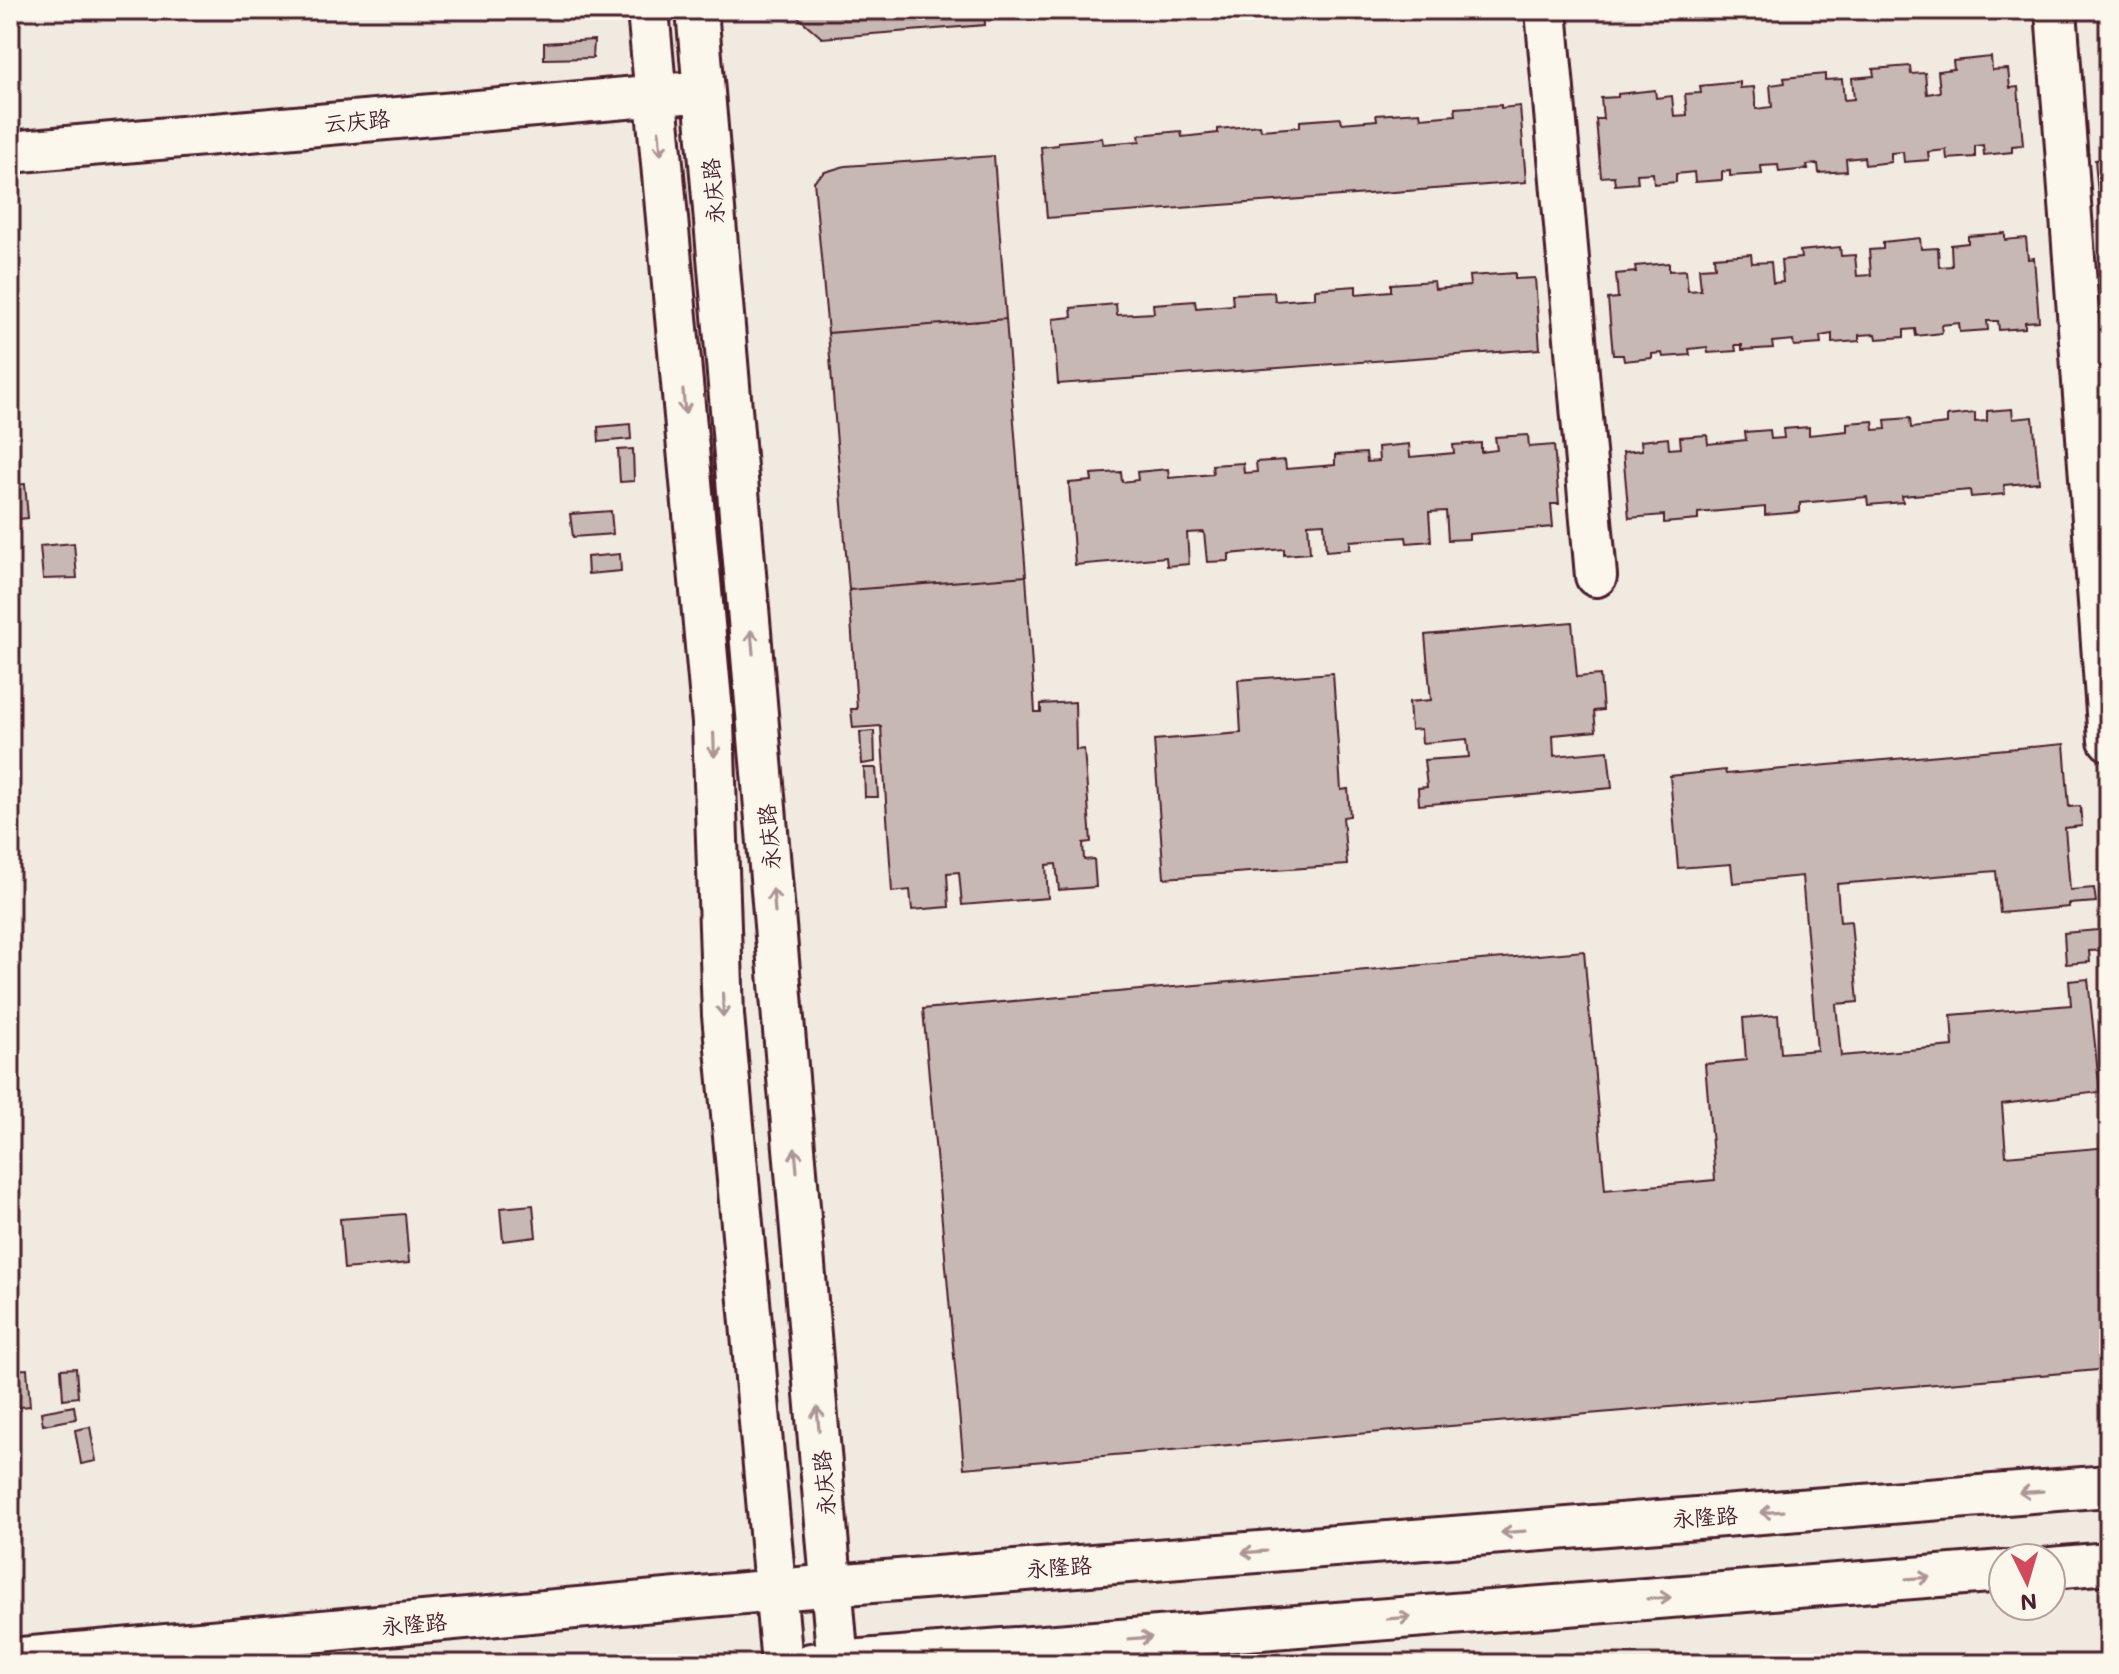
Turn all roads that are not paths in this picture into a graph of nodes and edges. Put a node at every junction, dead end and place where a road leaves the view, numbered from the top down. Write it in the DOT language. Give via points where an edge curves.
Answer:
graph roads {
  1 [pos="648,10"];
  2 [pos="697,10"];
  3 [pos="1546,10"];
  4 [pos="2056,10"];
  5 [pos="705,91"];
  6 [pos="656,95"];
  7 [pos="10,152"];
  8 [pos="1596,576"];
  9 [pos="2109,740"];
  10 [pos="2109,1486"];
  11 [pos="2109,1563"];
  12 [pos="2067,1567"];
  13 [pos="1987,1572"];
  14 [pos="833,1585"];
  15 [pos="775,1590"];
  16 [pos="10,1659"];
  17 [pos="829,1663"];
  18 [pos="782,1664"];
  1 -- 6 [label="street"];
  2 -- 5 [label="street, 永庆路"];
  3 -- 8 [label="street"];
  4 -- 9 [label="street"];
  5 -- 6 [label="street, 云庆路"];
  14 -- 5 [label="street, 永庆路, one-way"];
  6 -- 7 [label="street, 云庆路"];
  6 -- 15 [label="street, one-way" via="713,723 723,1015"];
  10 -- 14 [label="street, 永隆路, one-way"];
  11 -- 12 [label="street"];
  17 -- 13 [label="street, one-way"];
  14 -- 15 [label="street, 永隆路"];
  14 -- 17 [label="street, 永庆路"];
  15 -- 16 [label="street, 永隆路"];
  15 -- 18 [label="street"];
}
